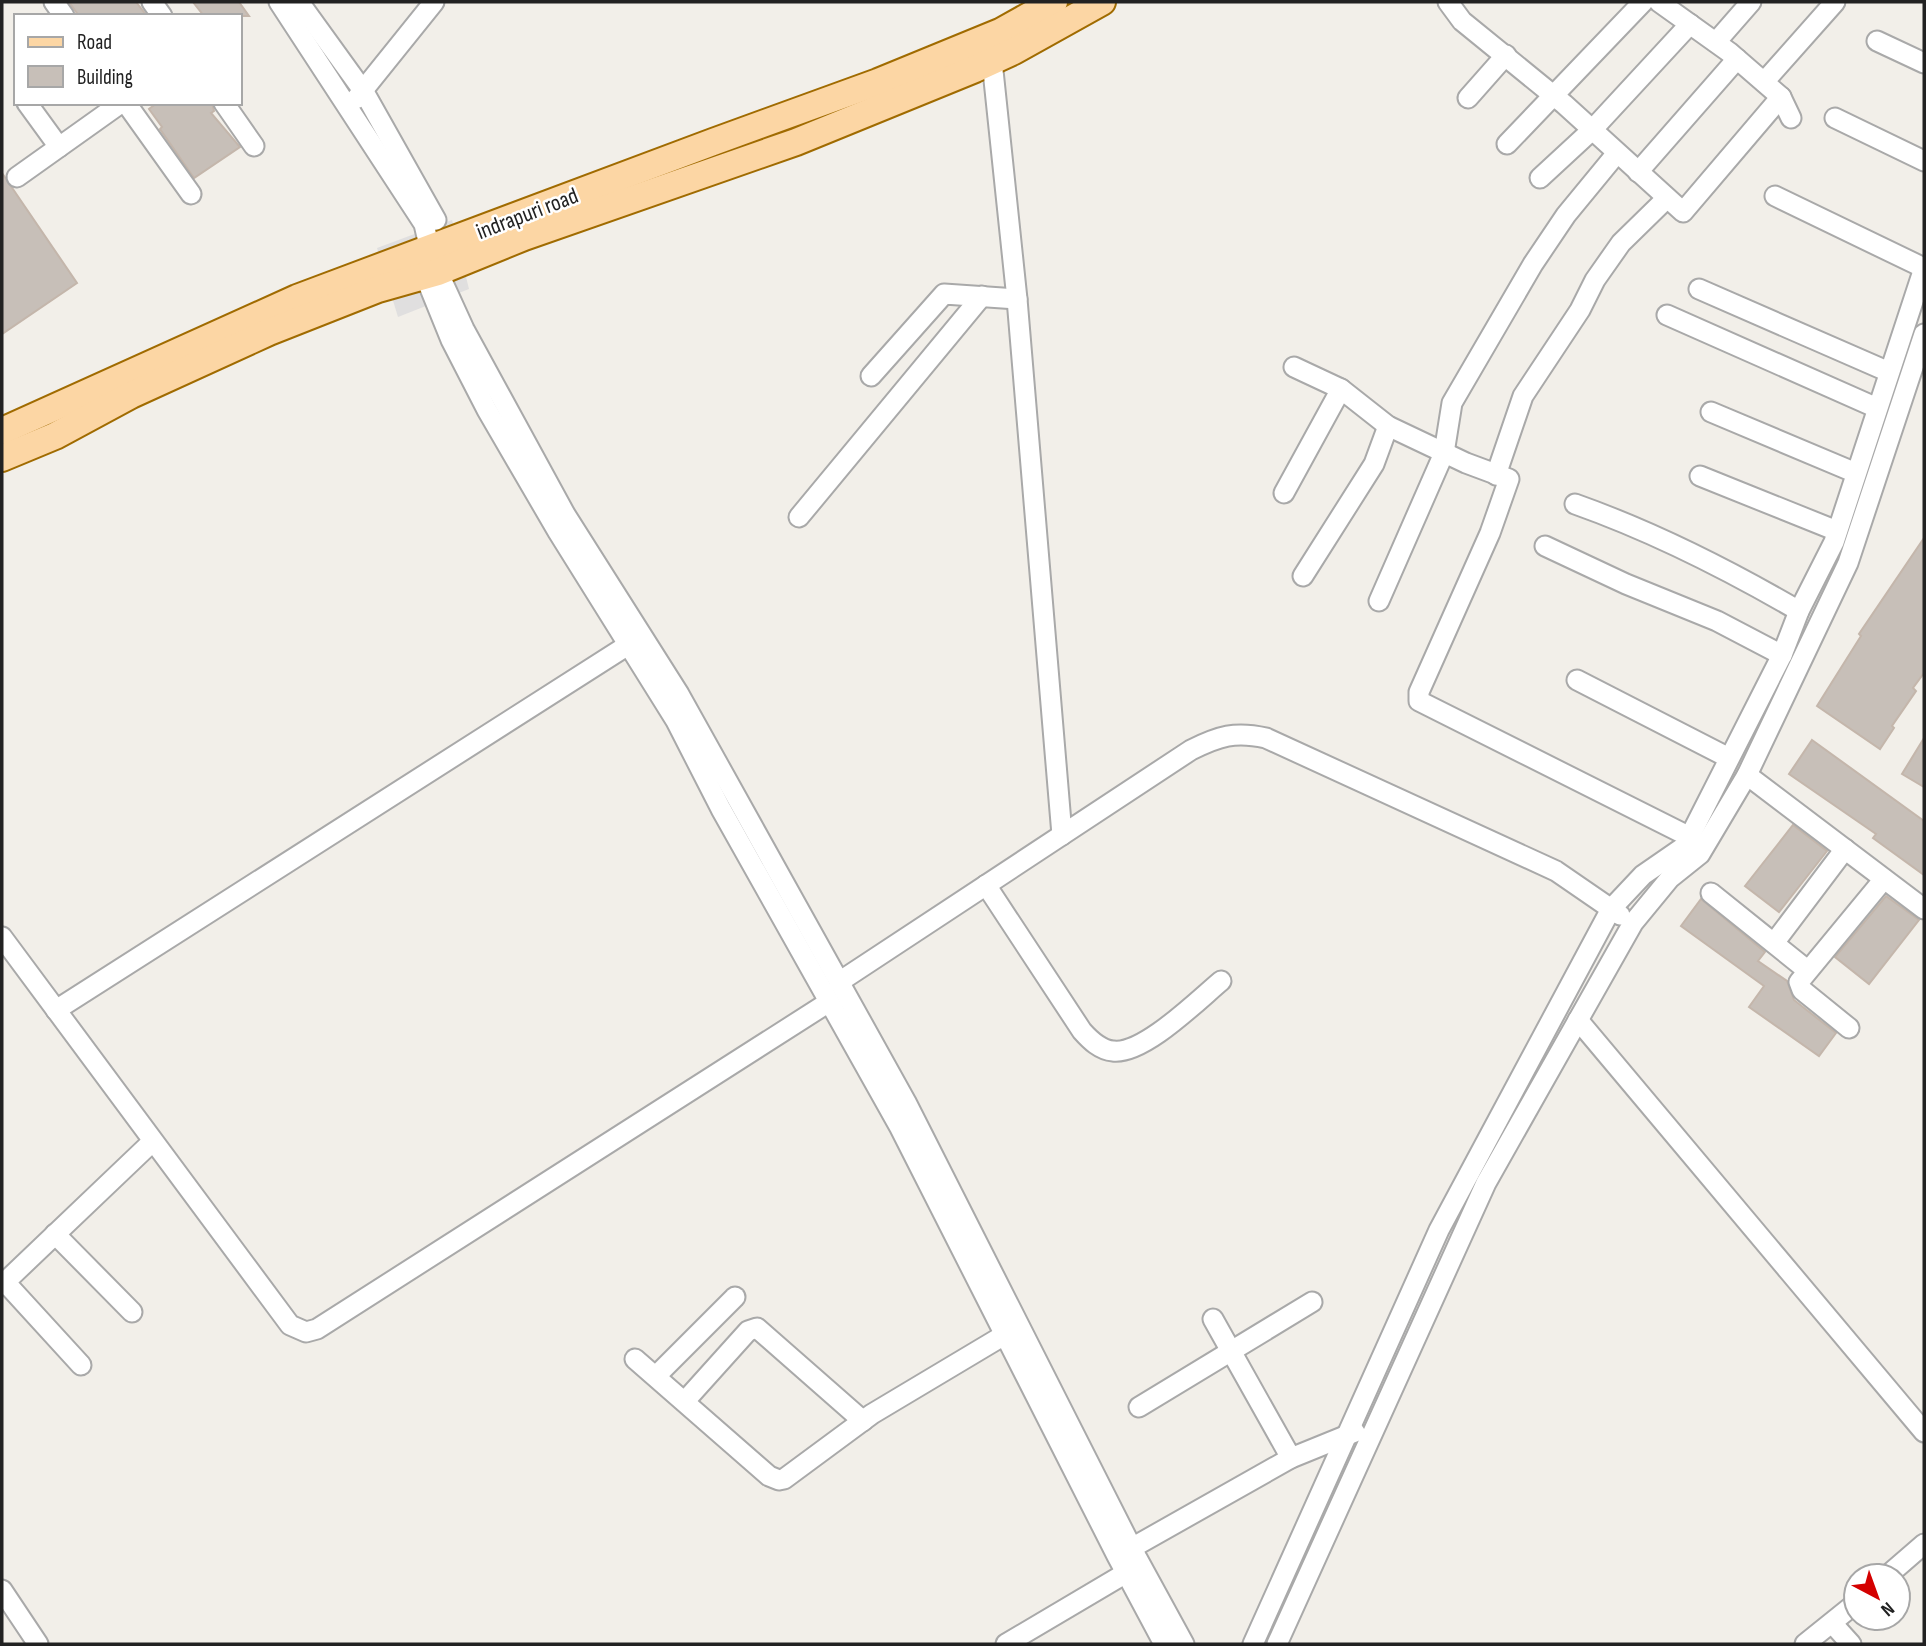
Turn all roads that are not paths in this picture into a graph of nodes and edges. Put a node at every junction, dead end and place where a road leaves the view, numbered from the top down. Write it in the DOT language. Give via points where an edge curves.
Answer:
graph roads {
  1 [pos="279,2"];
  2 [pos="299,2"];
  3 [pos="434,2"];
  4 [pos="1054,2"];
  5 [pos="1102,2"];
  6 [pos="1448,2"];
  7 [pos="1643,2"];
  8 [pos="1751,2"];
  9 [pos="1835,2"];
  10 [pos="1668,4"];
  11 [pos="1690,24"];
  12 [pos="1877,41"];
  13 [pos="1716,42"];
  14 [pos="1506,55"];
  15 [pos="1737,59"];
  16 [pos="992,61"];
  17 [pos="1924,63"];
  18 [pos="1764,82"];
  19 [pos="363,92"];
  20 [pos="1553,95"];
  21 [pos="1781,97"];
  22 [pos="1468,98"];
  23 [pos="28,105"];
  24 [pos="118,105"];
  25 [pos="127,105"];
  26 [pos="225,105"];
  27 [pos="348,106"];
  28 [pos="1791,118"];
  29 [pos="1835,118"];
  30 [pos="1592,130"];
  31 [pos="1507,144"];
  32 [pos="254,146"];
  33 [pos="59,147"];
  34 [pos="1617,153"];
  35 [pos="1924,161"];
  36 [pos="1638,172"];
  37 [pos="18,177"];
  38 [pos="1539,178"];
  39 [pos="191,194"];
  40 [pos="1775,196"];
  41 [pos="1667,198"];
  42 [pos="434,260"];
  43 [pos="1924,268"];
  44 [pos="1699,289"];
  45 [pos="982,296"];
  46 [pos="1017,299"];
  47 [pos="1667,315"];
  48 [pos="1924,334"];
  49 [pos="1294,367"];
  50 [pos="1889,372"];
  51 [pos="871,376"];
  52 [pos="1341,389"];
  53 [pos="1877,408"];
  54 [pos="1711,412"];
  55 [pos="1388,426"];
  56 [pos="2,431"];
  57 [pos="1444,453"];
  58 [pos="2,458"];
  59 [pos="1856,473"];
  60 [pos="1496,475"];
  61 [pos="1700,476"];
  62 [pos="1284,493"];
  63 [pos="1575,504"];
  64 [pos="799,517"];
  65 [pos="1837,531"];
  66 [pos="1545,546"];
  67 [pos="1303,576"];
  68 [pos="1379,601"];
  69 [pos="1799,611"];
  70 [pos="628,645"];
  71 [pos="1782,655"];
  72 [pos="1577,680"];
  73 [pos="1730,758"];
  74 [pos="1747,775"];
  75 [pos="1062,835"];
  76 [pos="1689,837"];
  77 [pos="1845,849"];
  78 [pos="1884,879"];
  79 [pos="986,885"];
  80 [pos="1711,893"];
  81 [pos="1611,909"];
  82 [pos="1924,909"];
  83 [pos="1633,923"];
  84 [pos="2,937"];
  85 [pos="1774,943"];
  86 [pos="1807,970"];
  87 [pos="1221,981"];
  88 [pos="839,982"];
  89 [pos="829,1002"];
  90 [pos="56,1010"];
  91 [pos="1578,1020"];
  92 [pos="1849,1028"];
  93 [pos="152,1142"];
  94 [pos="950,1207"];
  95 [pos="55,1234"];
  96 [pos="3,1284"];
  97 [pos="735,1297"];
  98 [pos="1312,1302"];
  99 [pos="132,1312"];
  100 [pos="1213,1319"];
  101 [pos="1006,1334"];
  102 [pos="1232,1350"];
  103 [pos="635,1359"];
  104 [pos="81,1365"];
  105 [pos="656,1376"];
  106 [pos="685,1401"];
  107 [pos="1139,1407"];
  108 [pos="863,1421"];
  109 [pos="1379,1422"];
  110 [pos="1924,1432"];
  111 [pos="1349,1434"];
  112 [pos="1291,1458"];
  113 [pos="1924,1544"];
  114 [pos="1125,1559"];
  115 [pos="1903,1562"];
  116 [pos="2,1590"];
  117 [pos="1842,1615"];
  118 [pos="1832,1623"];
  119 [pos="38,1644"];
  120 [pos="1006,1644"];
  121 [pos="1164,1644"];
  122 [pos="1184,1644"];
  123 [pos="1253,1644"];
  124 [pos="1277,1644"];
  125 [pos="1805,1644"];
  126 [pos="1851,1644"];
  1 -- 27 [label="street"];
  2 -- 19 [label="street"];
  3 -- 19 [label="street"];
  4 -- 42 [label="main road, indrapuri road" via="1000,32 713,142"];
  5 -- 16 [label="main road, indrapuri road"];
  6 -- 14 [label="street" via="1462,21"];
  7 -- 20 [label="street"];
  8 -- 13 [label="street"];
  9 -- 18 [label="street"];
  10 -- 11 [label="street"];
  11 -- 13 [label="street"];
  11 -- 30 [label="street"];
  12 -- 17 [label="street"];
  13 -- 15 [label="street"];
  14 -- 20 [label="street"];
  14 -- 22 [label="street"];
  15 -- 18 [label="street"];
  15 -- 36 [label="street"];
  16 -- 42 [label="main road, indrapuri road" via="796,142 524,237"];
  16 -- 46 [label="street"];
  18 -- 21 [label="street"];
  19 -- 27 [label="street"];
  19 -- 42 [label="street" via="436,219"];
  20 -- 30 [label="street"];
  20 -- 31 [label="street"];
  21 -- 28 [label="street"];
  21 -- 41 [label="street" via="1683,212"];
  23 -- 33 [label="street"];
  24 -- 33 [label="street"];
  25 -- 39 [label="street"];
  26 -- 32 [label="street"];
  27 -- 42 [label="street" via="424,224"];
  29 -- 35 [label="street"];
  30 -- 34 [label="street"];
  30 -- 38 [label="street"];
  33 -- 37 [label="street"];
  34 -- 36 [label="street"];
  34 -- 57 [label="street" via="1566,215 1485,345 1452,403"];
  36 -- 41 [label="street"];
  40 -- 43 [label="street"];
  41 -- 60 [label="street" via="1621,243 1595,279 1523,396"];
  42 -- 56 [label="main road, indrapuri road" via="297,298"];
  42 -- 58 [label="main road" via="378,289 131,395"];
  42 -- 70 [label="street" via="451,340 558,533"];
  42 -- 88 [label="street" via="464,329 556,499 680,694"];
  43 -- 50 [label="street"];
  44 -- 50 [label="street"];
  45 -- 46 [label="street"];
  45 -- 51 [label="street" via="944,294"];
  45 -- 64 [label="street"];
  46 -- 75 [label="street"];
  47 -- 53 [label="street"];
  48 -- 74 [label="street" via="1848,564"];
  49 -- 52 [label="street"];
  50 -- 53 [label="street"];
  52 -- 55 [label="street"];
  52 -- 62 [label="street"];
  53 -- 59 [label="street"];
  54 -- 59 [label="street"];
  55 -- 57 [label="street"];
  55 -- 67 [label="street" via="1374,464"];
  57 -- 60 [label="street"];
  57 -- 68 [label="street"];
  59 -- 65 [label="street"];
  60 -- 76 [label="street" via="1509,479 1419,701"];
  61 -- 65 [label="street"];
  63 -- 69 [label="street" via="1679,546"];
  65 -- 69 [label="street"];
  66 -- 71 [label="street" via="1717,621"];
  69 -- 71 [label="street"];
  70 -- 89 [label="street" via="676,721"];
  70 -- 90 [label="street"];
  71 -- 73 [label="street"];
  72 -- 73 [label="street"];
  73 -- 76 [label="street"];
  74 -- 77 [label="street"];
  74 -- 83 [label="street" via="1700,854 1670,878"];
  75 -- 79 [label="street"];
  75 -- 81 [label="street" via="1191,750 1226,735 1246,734 1266,738 1556,870"];
  76 -- 81 [label="street" via="1685,846 1643,875"];
  77 -- 78 [label="street"];
  77 -- 85 [label="street"];
  78 -- 82 [label="street"];
  78 -- 86 [label="street"];
  79 -- 87 [label="street" via="1094,1044 1130,1051"];
  79 -- 88 [label="street"];
  80 -- 85 [label="street"];
  81 -- 83 [label="street"];
  81 -- 111 [label="street" via="1454,1199"];
  83 -- 91 [label="street"];
  84 -- 90 [label="street"];
  85 -- 86 [label="street"];
  86 -- 92 [label="street" via="1799,986"];
  88 -- 94 [label="street" via="906,1102"];
  89 -- 93 [label="street" via="306,1332 290,1325"];
  89 -- 94 [label="street"];
  90 -- 93 [label="street"];
  91 -- 109 [label="street" via="1476,1203"];
  91 -- 110 [label="street"];
  93 -- 95 [label="street"];
  94 -- 101 [label="street"];
  94 -- 114 [label="street"];
  95 -- 96 [label="street"];
  95 -- 99 [label="street"];
  96 -- 104 [label="street"];
  97 -- 105 [label="street"];
  98 -- 102 [label="street"];
  100 -- 102 [label="street"];
  101 -- 108 [label="street"];
  101 -- 114 [label="street"];
  102 -- 107 [label="street"];
  102 -- 112 [label="street"];
  103 -- 105 [label="street"];
  105 -- 106 [label="street"];
  106 -- 108 [label="street" via="779,1480"];
  106 -- 108 [label="street" via="748,1331 757,1328"];
  109 -- 111 [label="street"];
  109 -- 124 [label="street"];
  111 -- 112 [label="street"];
  111 -- 123 [label="street"];
  112 -- 114 [label="street"];
  113 -- 115 [label="street"];
  114 -- 120 [label="street"];
  114 -- 121 [label="street"];
  114 -- 122 [label="street"];
  116 -- 119 [label="street"];
  117 -- 118 [label="street"];
  118 -- 125 [label="street"];
  118 -- 126 [label="street"];
}
